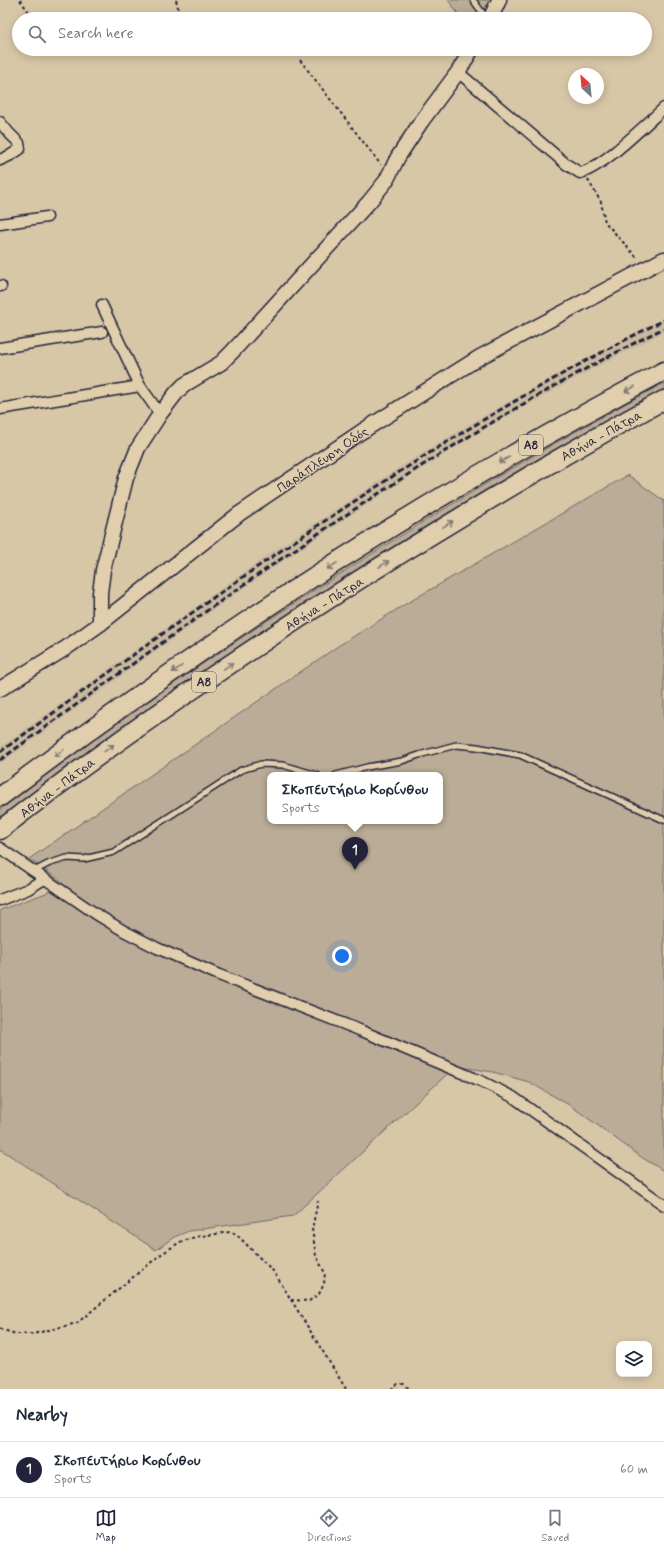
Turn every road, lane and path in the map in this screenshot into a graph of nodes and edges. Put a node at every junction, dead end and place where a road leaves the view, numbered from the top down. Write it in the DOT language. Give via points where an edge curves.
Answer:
graph roads {
  1 [pos="20,0"];
  2 [pos="176,0"];
  3 [pos="473,0"];
  4 [pos="499,0"];
  5 [pos="29,12"];
  6 [pos="179,12"];
  7 [pos="482,12"];
  8 [pos="493,12"];
  9 [pos="468,56"];
  10 [pos="300,60"];
  11 [pos="458,72"];
  12 [pos="664,108"];
  13 [pos="0,122"];
  14 [pos="0,160"];
  15 [pos="583,172"];
  16 [pos="386,181"];
  17 [pos="47,217"];
  18 [pos="0,224"];
  19 [pos="664,260"];
  20 [pos="647,269"];
  21 [pos="102,305"];
  22 [pos="102,332"];
  23 [pos="0,348"];
  24 [pos="664,371"];
  25 [pos="140,386"];
  26 [pos="664,400"];
  27 [pos="0,409"];
  28 [pos="160,414"];
  29 [pos="100,624"];
  30 [pos="0,688"];
  31 [pos="307,772"];
  32 [pos="348,772"];
  33 [pos="0,797"];
  34 [pos="664,820"];
  35 [pos="0,830"];
  36 [pos="0,848"];
  37 [pos="29,868"];
  38 [pos="44,879"];
  39 [pos="0,900"];
  40 [pos="318,1201"];
  41 [pos="664,1205"];
  42 [pos="291,1300"];
  43 [pos="0,1329"];
  44 [pos="346,1389"];
  45 [pos="392,1389"];
  46 [pos="408,1389"];
  1 -- 5 [label="path"];
  2 -- 6 [label="path"];
  3 -- 7 [label="lane"];
  4 -- 8 [label="street"];
  9 -- 11 [label="street"];
  10 -- 16 [label="path" via="382,166"];
  11 -- 15 [label="street" via="566,164 580,173"];
  11 -- 16 [label="street" via="421,122"];
  12 -- 15 [label="street" via="605,160"];
  13 -- 14 [label="street" via="19,142 20,149"];
  15 -- 20 [label="path" via="601,202 605,222"];
  16 -- 28 [label="street" via="349,226 232,352 221,363 184,386"];
  17 -- 18 [label="street"];
  19 -- 20 [label="street, Παράπλευρη Οδός"];
  20 -- 29 [label="street, Παράπλευρη Οδός" via="480,357 361,432 239,514"];
  21 -- 25 [label="street"];
  22 -- 23 [label="street"];
  24 -- 33 [label="highway, Αθήνα - Πάτρα / Α8, one-way" via="479,475 297,588 111,715"];
  25 -- 27 [label="street"];
  25 -- 28 [label="street"];
  35 -- 26 [label="highway, Αθήνα - Πάτρα / Α8, one-way" via="116,744 295,620 469,511"];
  28 -- 29 [label="street" via="138,448 126,478 103,570"];
  29 -- 30 [label="street, Παράπλευρη Οδός"];
  31 -- 37 [label="lane" via="283,765 261,764 241,770 114,852 84,859 68,858"];
  32 -- 34 [label="lane" via="456,746 477,747 520,755"];
  36 -- 37 [label="street"];
  37 -- 38 [label="street"];
  38 -- 39 [label="street" via="28,889"];
  38 -- 41 [label="street" via="124,931 157,948 482,1081 513,1097"];
  40 -- 42 [label="path" via="312,1229 316,1256 325,1273 324,1284 319,1294 309,1301"];
  42 -- 43 [label="path" via="274,1272 236,1234 230,1232 180,1242 160,1255 77,1323 33,1334 16,1334"];
  42 -- 44 [label="path"];
  45 -- 46 [label="path" via="398,1384 404,1384"];
}
